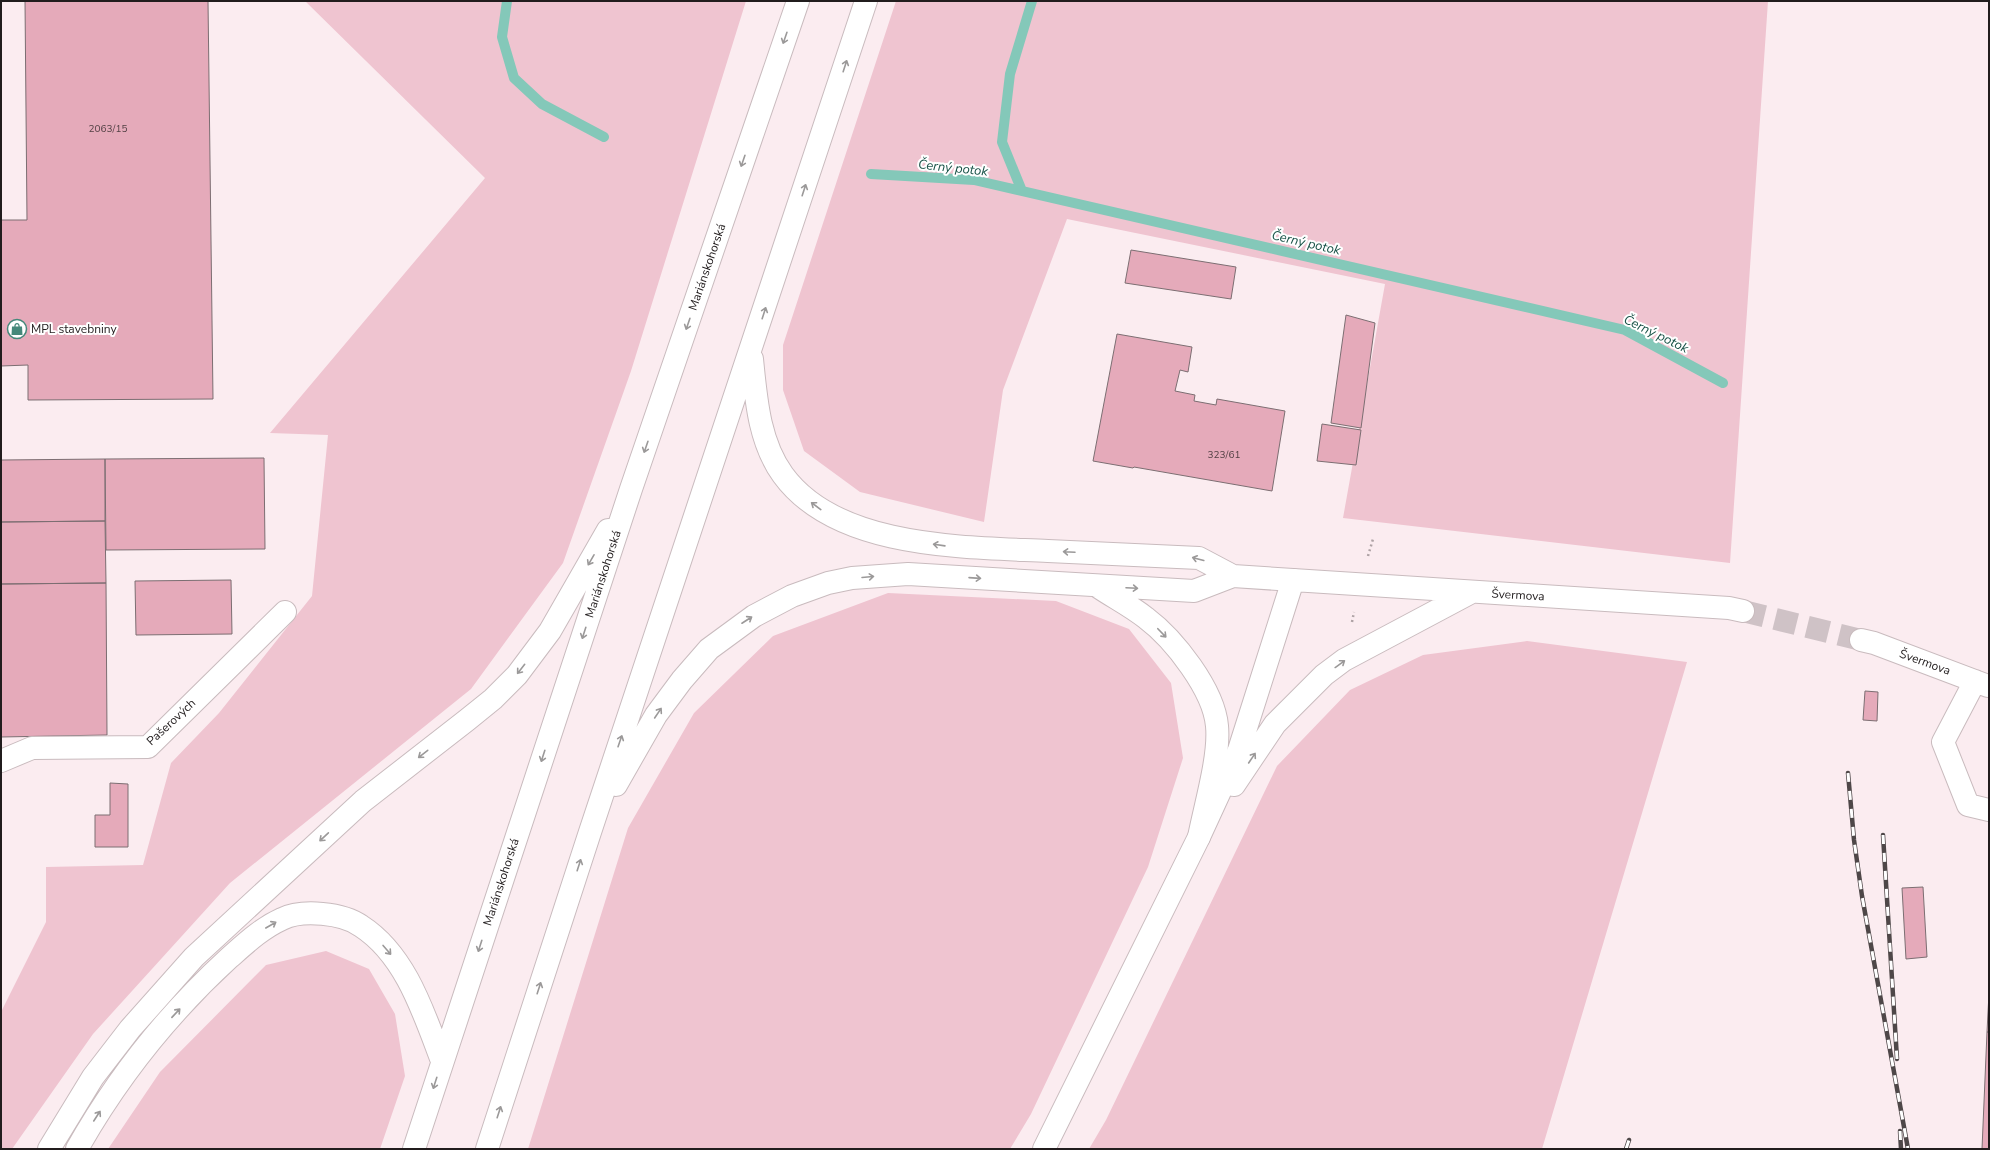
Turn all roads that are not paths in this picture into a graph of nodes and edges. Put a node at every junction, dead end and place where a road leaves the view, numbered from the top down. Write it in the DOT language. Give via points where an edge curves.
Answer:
graph roads {
  1 [pos="798,1"];
  2 [pos="866,1"];
  3 [pos="751,350"];
  4 [pos="631,490"];
  5 [pos="1233,576"];
  6 [pos="1293,580"];
  7 [pos="1096,586"];
  8 [pos="1470,592"];
  9 [pos="1743,611"];
  10 [pos="285,612"];
  11 [pos="1861,640"];
  12 [pos="1982,684"];
  13 [pos="1,761"];
  14 [pos="1989,810"];
  15 [pos="590,832"];
  16 [pos="1199,837"];
  17 [pos="442,1061"];
  18 [pos="49,1149"];
  19 [pos="77,1149"];
  20 [pos="414,1149"];
  21 [pos="487,1149"];
  22 [pos="1044,1149"];
  1 -- 4 [label="main road, Mariánskohorská, one-way"];
  3 -- 2 [label="main road, one-way"];
  5 -- 3 [label="main road, one-way" via="1199,558 945,546 883,534 850,524 821,510 796,490 782,474 761,427"];
  15 -- 3 [label="main road, one-way"];
  4 -- 17 [label="main road, Mariánskohorská, one-way"];
  4 -- 18 [label="main road, one-way" via="550,631 517,675 467,720 363,801 194,956 130,1029 93,1077"];
  5 -- 6 [label="main road, Švermova"];
  7 -- 5 [label="main road, one-way" via="1194,591"];
  6 -- 8 [label="main road, Švermova"];
  6 -- 16 [label="main road" via="1239,750"];
  15 -- 7 [label="main road, one-way" via="656,715 682,680 709,649 730,632 792,596 828,583 852,578 908,574"];
  7 -- 16 [label="main road, one-way" via="1146,618 1162,633 1185,660 1212,705 1217,726 1216,748"];
  8 -- 9 [label="main road, Švermova" via="1729,608"];
  16 -- 8 [label="main road, one-way" via="1275,724 1310,688 1344,660"];
  10 -- 13 [label="main road, Pašerových" via="148,747 32,748"];
  11 -- 12 [label="main road, Švermova"];
  12 -- 14 [label="main road" via="1943,742 1968,804"];
  21 -- 15 [label="main road, one-way"];
  16 -- 22 [label="main road"];
  19 -- 17 [label="main road, one-way" via="120,1080 160,1030 209,976 257,933 283,918 303,914 328,915 361,925 375,936 409,980"];
  17 -- 20 [label="main road, Mariánskohorská, one-way"];
}
